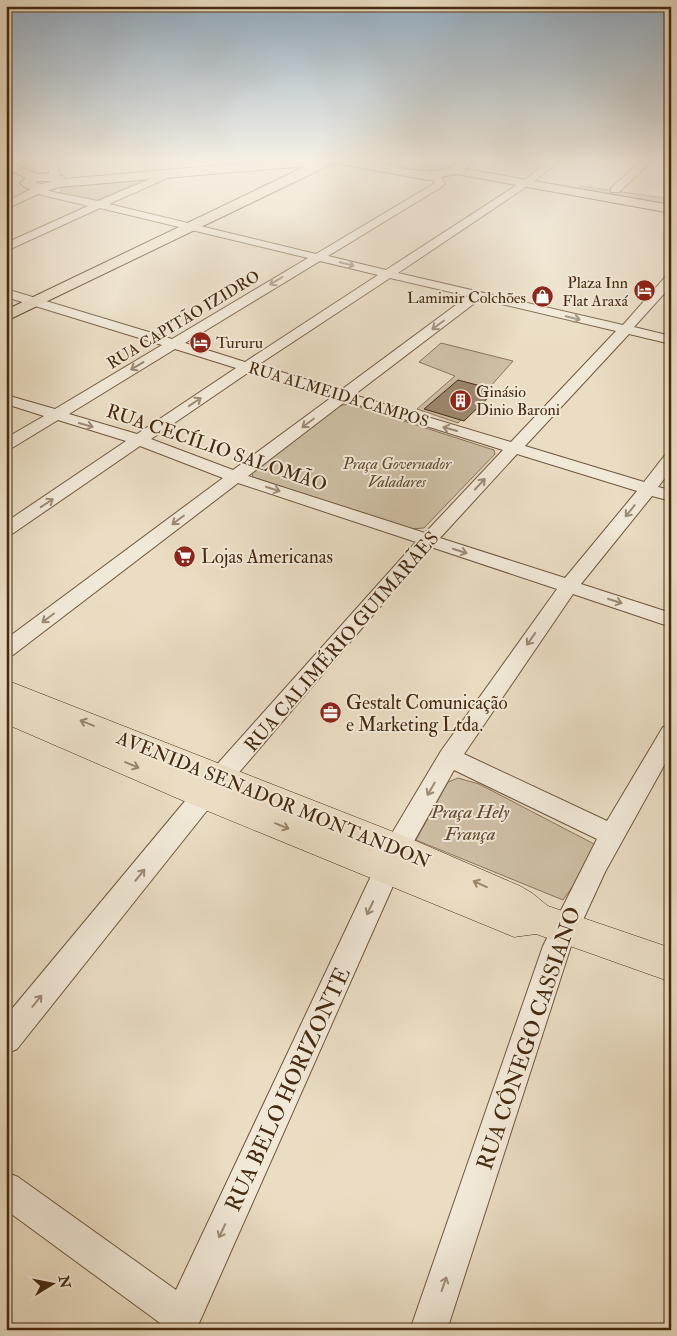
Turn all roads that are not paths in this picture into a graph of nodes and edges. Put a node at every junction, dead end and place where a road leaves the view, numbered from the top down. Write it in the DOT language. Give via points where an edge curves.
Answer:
graph roads {
  1 [pos="58,222"];
  2 [pos="173,222"];
  3 [pos="194,222"];
  4 [pos="195,222"];
  5 [pos="375,222"];
  6 [pos="467,222"];
  7 [pos="187,226"];
  8 [pos="6,248"];
  9 [pos="316,257"];
  10 [pos="389,274"];
  11 [pos="671,278"];
  12 [pos="6,293"];
  13 [pos="477,295"];
  14 [pos="32,301"];
  15 [pos="6,309"];
  16 [pos="6,316"];
  17 [pos="625,330"];
  18 [pos="671,340"];
  19 [pos="173,344"];
  20 [pos="248,366"];
  21 [pos="342,397"];
  22 [pos="6,399"];
  23 [pos="54,415"];
  24 [pos="139,440"];
  25 [pos="6,445"];
  26 [pos="514,447"];
  27 [pos="671,458"];
  28 [pos="236,477"];
  29 [pos="648,489"];
  30 [pos="671,496"];
  31 [pos="6,530"];
  32 [pos="428,540"];
  33 [pos="569,586"];
  34 [pos="671,620"];
  35 [pos="6,650"];
  36 [pos="6,690"];
  37 [pos="6,712"];
  38 [pos="671,733"];
  39 [pos="449,757"];
  40 [pos="213,787"];
  41 [pos="611,834"];
  42 [pos="393,858"];
  43 [pos="553,930"];
  44 [pos="671,965"];
  45 [pos="6,1039"];
  46 [pos="6,1189"];
  47 [pos="180,1323"];
  48 [pos="428,1330"];
  1 -- 8 [label="street"];
  2 -- 7 [label="street"];
  3 -- 7 [label="main road"];
  4 -- 7 [label="main road"];
  5 -- 9 [label="street, RUA CAPITÃO IZIDRO"];
  6 -- 10 [label="street"];
  7 -- 9 [label="street"];
  7 -- 14 [label="main road"];
  9 -- 10 [label="street, one-way"];
  9 -- 19 [label="street, RUA CAPITÃO IZIDRO, one-way"];
  10 -- 13 [label="street"];
  10 -- 20 [label="street"];
  11 -- 17 [label="street, RUA CALIMÉRIO GUIMARÃES"];
  12 -- 14 [label="street, RUA ALMEIDA CAMPOS"];
  13 -- 17 [label="street, one-way"];
  13 -- 21 [label="street, one-way"];
  14 -- 15 [label="main road"];
  14 -- 16 [label="main road"];
  14 -- 19 [label="street, RUA ALMEIDA CAMPOS"];
  17 -- 18 [label="street"];
  17 -- 26 [label="street, RUA CALIMÉRIO GUIMARÃES"];
  19 -- 20 [label="street, RUA ALMEIDA CAMPOS"];
  19 -- 23 [label="street, RUA CAPITÃO IZIDRO, one-way"];
  20 -- 21 [label="street, RUA ALMEIDA CAMPOS"];
  24 -- 20 [label="street, one-way"];
  26 -- 21 [label="street, RUA ALMEIDA CAMPOS, one-way"];
  21 -- 28 [label="street, one-way"];
  22 -- 23 [label="street, RUA CECÍLIO SALOMÃO"];
  23 -- 24 [label="street, RUA CECÍLIO SALOMÃO, one-way"];
  23 -- 25 [label="street, RUA CAPITÃO IZIDRO"];
  24 -- 28 [label="street, RUA CECÍLIO SALOMÃO"];
  31 -- 24 [label="street, one-way"];
  26 -- 29 [label="street, RUA ALMEIDA CAMPOS"];
  32 -- 26 [label="street, RUA CALIMÉRIO GUIMARÃES, one-way"];
  27 -- 29 [label="street, RUA BELO HORIZONTE"];
  28 -- 32 [label="street, RUA CECÍLIO SALOMÃO, one-way"];
  28 -- 35 [label="street, one-way"];
  29 -- 30 [label="street, RUA ALMEIDA CAMPOS"];
  29 -- 33 [label="street, RUA BELO HORIZONTE, one-way"];
  32 -- 33 [label="street, RUA CECÍLIO SALOMÃO, one-way"];
  32 -- 40 [label="street, RUA CALIMÉRIO GUIMARÃES"];
  33 -- 34 [label="street, RUA CECÍLIO SALOMÃO, one-way"];
  33 -- 39 [label="street, RUA BELO HORIZONTE, one-way"];
  40 -- 36 [label="highway, AVENIDA SENADOR MONTANDON, one-way"];
  37 -- 40 [label="highway, AVENIDA SENADOR MONTANDON, one-way"];
  38 -- 41 [label="street, RUA CÔNEGO CASSIANO"];
  39 -- 41 [label="street"];
  39 -- 42 [label="street, RUA BELO HORIZONTE, one-way"];
  40 -- 42 [label="highway, AVENIDA SENADOR MONTANDON"];
  45 -- 40 [label="street, RUA CALIMÉRIO GUIMARÃES, one-way"];
  41 -- 43 [label="street, RUA CÔNEGO CASSIANO" via="575,903"];
  42 -- 43 [label="highway, AVENIDA SENADOR MONTANDON" via="514,920"];
  42 -- 47 [label="street, RUA BELO HORIZONTE, one-way"];
  43 -- 44 [label="highway, AVENIDA SENADOR MONTANDON"];
  48 -- 43 [label="street, RUA CÔNEGO CASSIANO, one-way"];
  46 -- 47 [label="street"];
}
